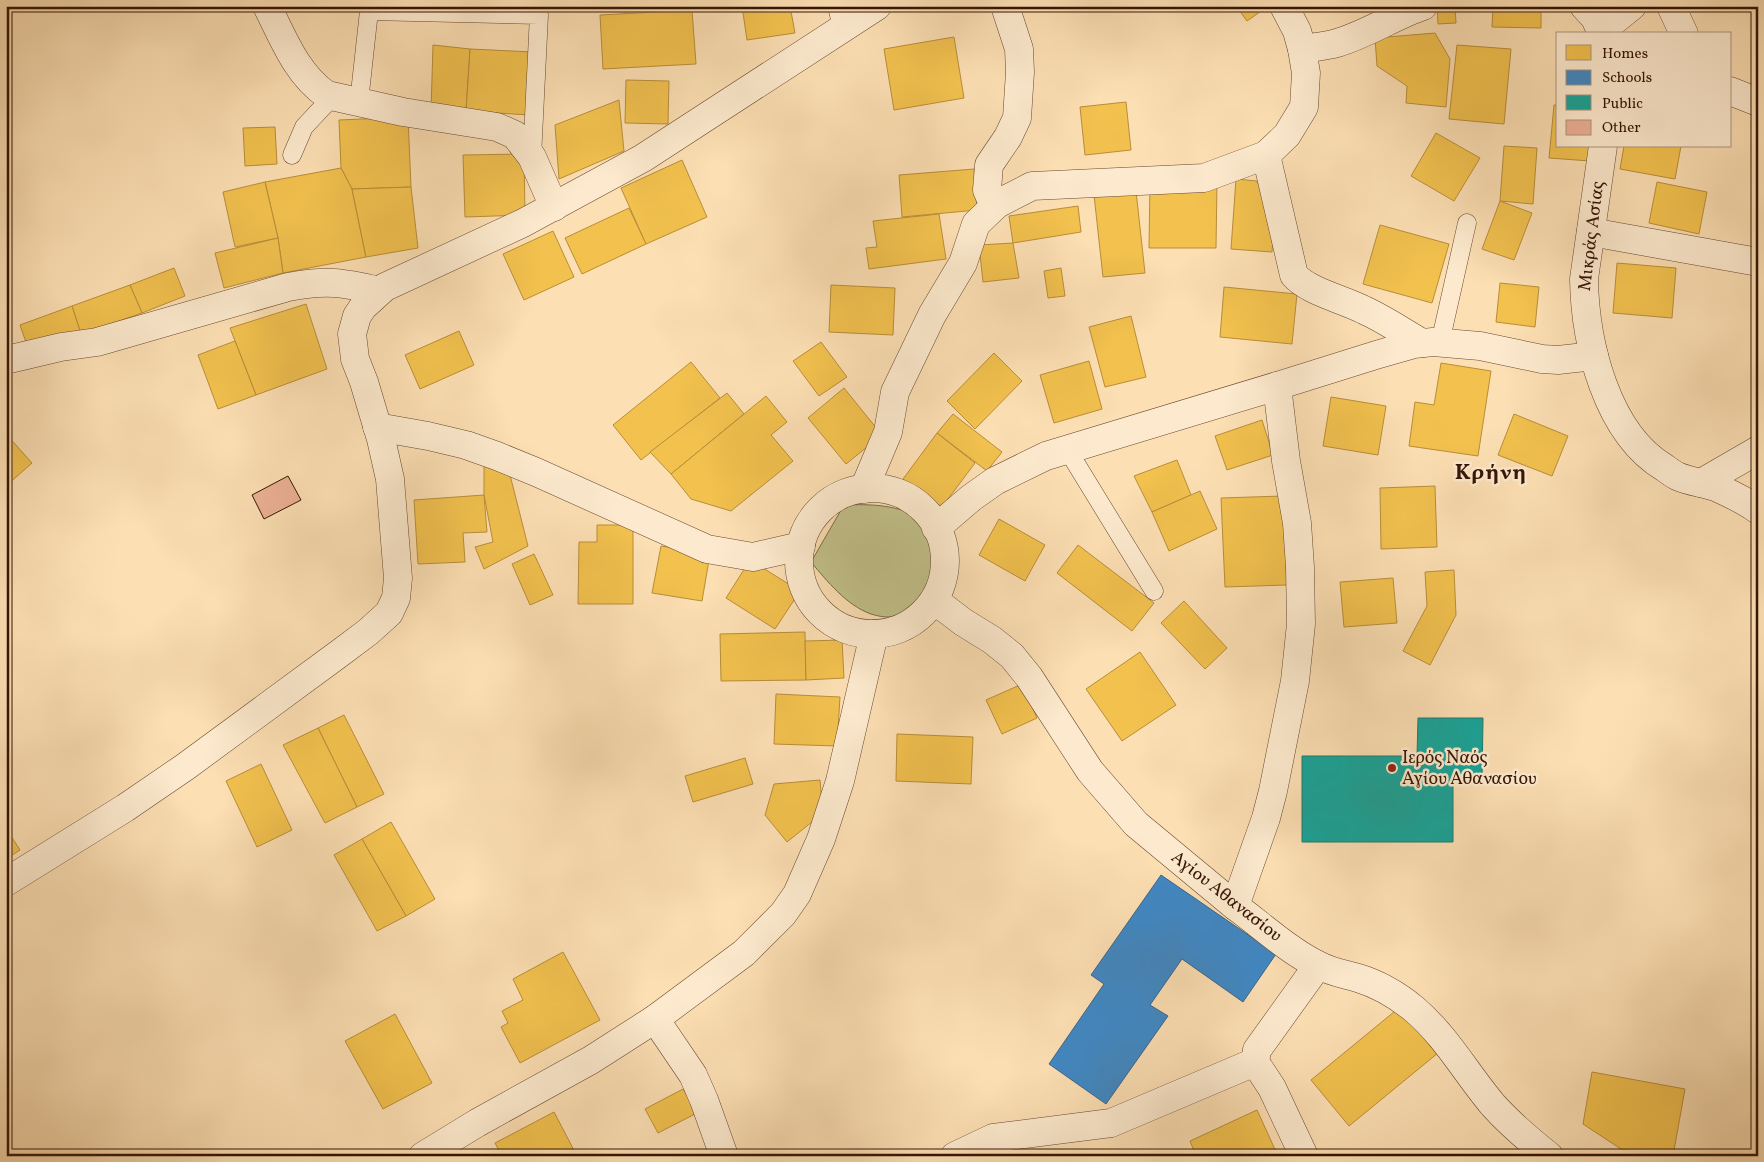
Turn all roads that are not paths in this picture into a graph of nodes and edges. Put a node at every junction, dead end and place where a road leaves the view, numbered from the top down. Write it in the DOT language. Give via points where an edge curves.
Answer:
graph roads {
  1 [pos="267,6"];
  2 [pos="877,6"];
  3 [pos="1005,6"];
  4 [pos="1284,6"];
  5 [pos="1423,6"];
  6 [pos="1584,6"];
  7 [pos="1632,6"];
  8 [pos="1671,6"];
  9 [pos="840,17"];
  10 [pos="1602,32"];
  11 [pos="1683,32"];
  12 [pos="1302,49"];
  13 [pos="1732,91"];
  14 [pos="333,96"];
  15 [pos="359,102"];
  16 [pos="1758,102"];
  17 [pos="1603,148"];
  18 [pos="292,155"];
  19 [pos="1266,156"];
  20 [pos="532,157"];
  21 [pos="997,204"];
  22 [pos="554,207"];
  23 [pos="1467,224"];
  24 [pos="1591,232"];
  25 [pos="1758,262"];
  26 [pos="379,291"];
  27 [pos="1431,343"];
  28 [pos="1594,356"];
  29 [pos="6,360"];
  30 [pos="1277,386"];
  31 [pos="378,427"];
  32 [pos="1067,449"];
  33 [pos="1758,450"];
  34 [pos="1701,483"];
  35 [pos="864,489"];
  36 [pos="1758,510"];
  37 [pos="936,528"];
  38 [pos="800,546"];
  39 [pos="1154,591"];
  40 [pos="934,600"];
  41 [pos="874,634"];
  42 [pos="6,882"];
  43 [pos="1235,906"];
  44 [pos="1318,965"];
  45 [pos="655,1019"];
  46 [pos="1255,1062"];
  47 [pos="422,1156"];
  48 [pos="724,1156"];
  49 [pos="955,1156"];
  50 [pos="1304,1156"];
  51 [pos="1549,1156"];
  1 -- 14 [label="street" via="308,80 322,92"];
  2 -- 9 [label="street"];
  3 -- 21 [label="street" via="1019,49 1020,80 1018,118 989,165 987,190"];
  4 -- 12 [label="street"];
  5 -- 12 [label="street" via="1336,43"];
  6 -- 10 [label="street"];
  7 -- 10 [label="street"];
  8 -- 11 [label="street"];
  9 -- 22 [label="street" via="651,153"];
  12 -- 19 [label="street" via="1306,73 1304,107 1287,135"];
  13 -- 16 [label="street"];
  14 -- 15 [label="street"];
  14 -- 18 [label="lane" via="304,128"];
  15 -- 20 [label="street" via="497,127 515,135"];
  15 -- 20 [label="lane" via="369,11 539,15"];
  17 -- 24 [label="street, Μικράς Ασίας"];
  19 -- 21 [label="street" via="1204,178 1032,186"];
  19 -- 27 [label="street" via="1294,275 1299,281"];
  20 -- 22 [label="street"];
  21 -- 35 [label="street" via="976,224 963,263 932,315 895,392 888,432"];
  22 -- 26 [label="street"];
  23 -- 27 [label="lane"];
  24 -- 25 [label="street"];
  24 -- 28 [label="street, Μικράς Ασίας" via="1584,300"];
  26 -- 29 [label="street" via="330,282 288,287 97,342"];
  26 -- 31 [label="street" via="357,316 352,334 355,359"];
  27 -- 28 [label="street" via="1480,346 1542,359"];
  27 -- 30 [label="street" via="1376,355"];
  28 -- 34 [label="street, Μικράς Ασίας" via="1617,414 1635,443 1652,460 1677,476"];
  30 -- 32 [label="street"];
  30 -- 43 [label="street" via="1298,523 1301,624 1295,681 1274,791"];
  31 -- 38 [label="street" via="466,445 496,456 707,549 753,557"];
  31 -- 42 [label="street" via="390,479 397,561 396,598 389,613 185,767"];
  32 -- 37 [label="street" via="1029,463 995,481"];
  32 -- 39 [label="lane"];
  33 -- 34 [label="street"];
  34 -- 36 [label="street, Μικράς Ασίας" via="1718,488"];
  35 -- 37 [label="street" via="883,489 910,500 925,512"];
  35 -- 38 [label="street" via="838,497 823,507 807,529"];
  37 -- 40 [label="street" via="944,558 941,582"];
  38 -- 41 [label="street" via="801,579 816,608 842,628"];
  40 -- 41 [label="street" via="920,616 906,625"];
  40 -- 43 [label="street, Αγίου Αθανασίου" via="1012,656 1090,771 1136,824"];
  41 -- 45 [label="street" via="840,781 821,839 797,894 755,943"];
  43 -- 44 [label="street, Αγίου Αθανασίου"];
  44 -- 46 [label="street" via="1258,1050"];
  44 -- 51 [label="street, Αγίου Αθανασίου" via="1387,990 1426,1019 1494,1106"];
  45 -- 47 [label="street" via="591,1060"];
  45 -- 48 [label="street" via="693,1076"];
  46 -- 49 [label="street" via="1111,1123 993,1138"];
  46 -- 50 [label="street" via="1272,1088"];
}
